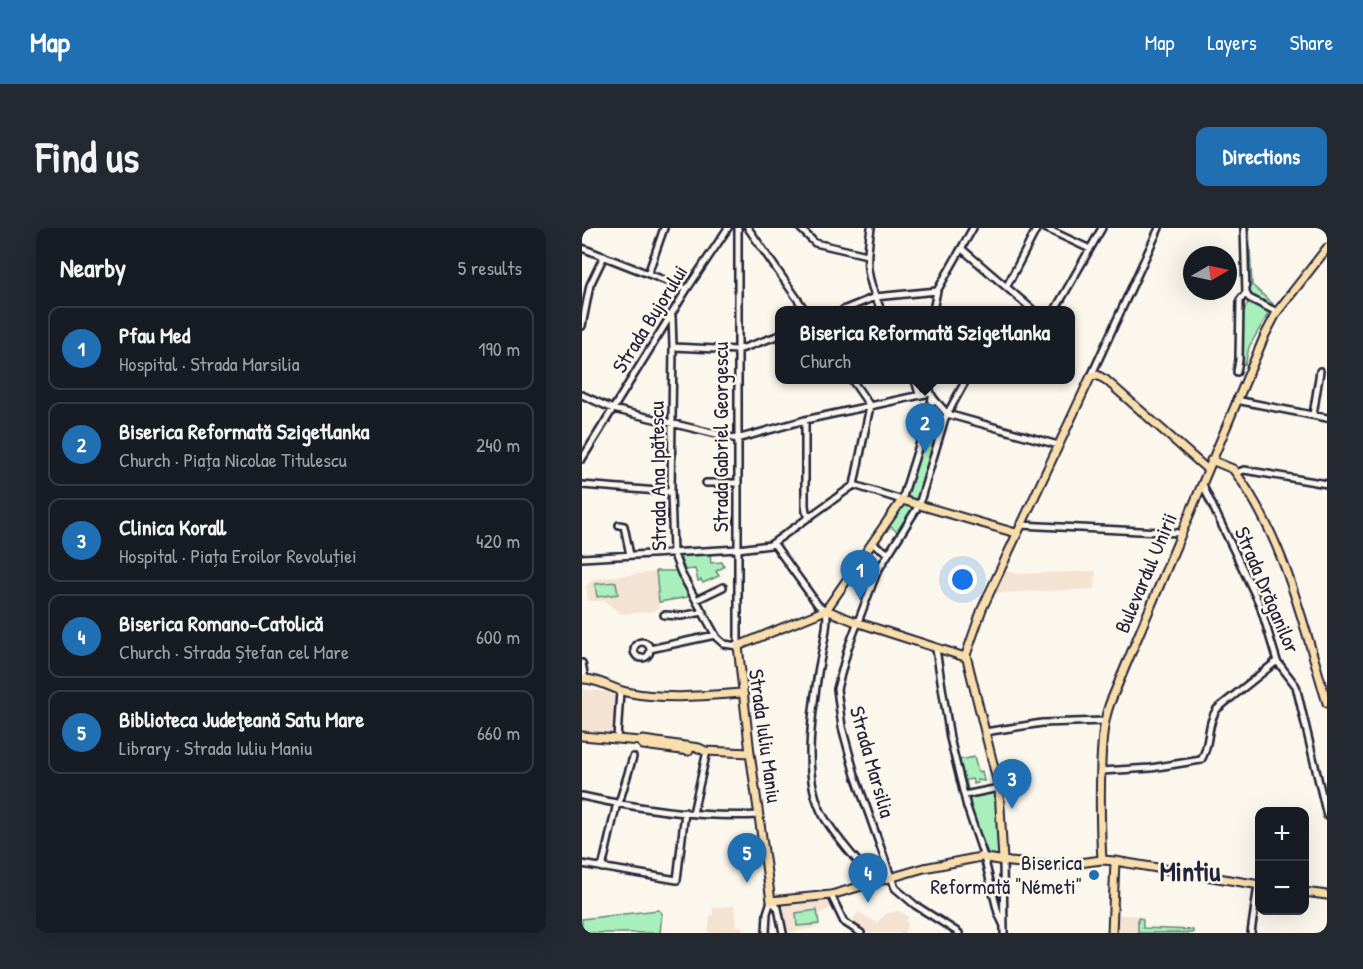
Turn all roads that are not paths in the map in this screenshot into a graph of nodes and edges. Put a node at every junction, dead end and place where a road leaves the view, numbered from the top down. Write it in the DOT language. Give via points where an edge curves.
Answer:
graph roads {
  1 [pos="664,228"];
  2 [pos="728,228"];
  3 [pos="738,228"];
  4 [pos="748,228"];
  5 [pos="800,228"];
  6 [pos="870,228"];
  7 [pos="973,228"];
  8 [pos="1037,228"];
  9 [pos="1045,228"];
  10 [pos="1102,228"];
  11 [pos="1159,228"];
  12 [pos="1244,228"];
  13 [pos="582,248"];
  14 [pos="1327,248"];
  15 [pos="962,249"];
  16 [pos="1090,249"];
  17 [pos="867,255"];
  18 [pos="604,256"];
  19 [pos="648,274"];
  20 [pos="1007,286"];
  21 [pos="687,289"];
  22 [pos="937,291"];
  23 [pos="1246,293"];
  24 [pos="875,297"];
  25 [pos="802,306"];
  26 [pos="853,306"];
  27 [pos="878,306"];
  28 [pos="934,306"];
  29 [pos="1029,306"];
  30 [pos="1056,306"];
  31 [pos="1277,312"];
  32 [pos="672,316"];
  33 [pos="582,326"];
  34 [pos="775,337"];
  35 [pos="673,347"];
  36 [pos="738,350"];
  37 [pos="1320,371"];
  38 [pos="1237,372"];
  39 [pos="1091,376"];
  40 [pos="855,384"];
  41 [pos="916,384"];
  42 [pos="930,384"];
  43 [pos="963,384"];
  44 [pos="919,393"];
  45 [pos="582,395"];
  46 [pos="931,395"];
  47 [pos="1236,400"];
  48 [pos="870,406"];
  49 [pos="613,409"];
  50 [pos="945,412"];
  51 [pos="1313,415"];
  52 [pos="1327,418"];
  53 [pos="805,420"];
  54 [pos="672,423"];
  55 [pos="737,439"];
  56 [pos="1058,445"];
  57 [pos="582,459"];
  58 [pos="1211,460"];
  59 [pos="1208,470"];
  60 [pos="1236,473"];
  61 [pos="1203,481"];
  62 [pos="706,483"];
  63 [pos="737,483"];
  64 [pos="1327,484"];
  65 [pos="582,485"];
  66 [pos="854,485"];
  67 [pos="671,492"];
  68 [pos="902,500"];
  69 [pos="920,505"];
  70 [pos="810,517"];
  71 [pos="620,525"];
  72 [pos="1020,525"];
  73 [pos="1016,533"];
  74 [pos="1180,533"];
  75 [pos="872,543"];
  76 [pos="774,544"];
  77 [pos="738,549"];
  78 [pos="674,552"];
  79 [pos="888,553"];
  80 [pos="630,555"];
  81 [pos="582,558"];
  82 [pos="723,587"];
  83 [pos="696,600"];
  84 [pos="826,610"];
  85 [pos="703,612"];
  86 [pos="664,615"];
  87 [pos="858,623"];
  88 [pos="715,635"];
  89 [pos="738,646"];
  90 [pos="650,649"];
  91 [pos="936,649"];
  92 [pos="965,657"];
  93 [pos="1277,661"];
  94 [pos="582,663"];
  95 [pos="583,678"];
  96 [pos="620,691"];
  97 [pos="742,693"];
  98 [pos="1327,703"];
  99 [pos="1104,721"];
  100 [pos="985,732"];
  101 [pos="582,736"];
  102 [pos="617,739"];
  103 [pos="706,751"];
  104 [pos="750,753"];
  105 [pos="633,757"];
  106 [pos="1101,771"];
  107 [pos="999,788"];
  108 [pos="964,795"];
  109 [pos="582,796"];
  110 [pos="618,803"];
  111 [pos="685,812"];
  112 [pos="693,813"];
  113 [pos="759,815"];
  114 [pos="1327,816"];
  115 [pos="984,857"];
  116 [pos="1102,860"];
  117 [pos="1004,861"];
  118 [pos="1115,861"];
  119 [pos="582,864"];
  120 [pos="602,868"];
  121 [pos="891,878"];
  122 [pos="875,882"];
  123 [pos="1255,884"];
  124 [pos="1309,893"];
  125 [pos="831,895"];
  126 [pos="1327,896"];
  127 [pos="771,901"];
  128 [pos="1255,909"];
  129 [pos="1004,930"];
  130 [pos="860,932"];
  131 [pos="766,933"];
  132 [pos="783,933"];
  133 [pos="959,933"];
  134 [pos="1112,933"];
  135 [pos="1251,933"];
  1 -- 19 [label="street"];
  2 -- 21 [label="street, Strada Bujorului"];
  3 -- 36 [label="street, Strada Gabriel Georgescu"];
  4 -- 25 [label="street"];
  5 -- 17 [label="street" via="815,243"];
  6 -- 17 [label="street"];
  7 -- 15 [label="street"];
  8 -- 20 [label="street"];
  9 -- 16 [label="street"];
  10 -- 16 [label="street"];
  11 -- 39 [label="street"];
  12 -- 23 [label="street"];
  13 -- 18 [label="street"];
  14 -- 31 [label="main road, Bulevardul Unirii"];
  15 -- 20 [label="street"];
  15 -- 22 [label="street"];
  16 -- 30 [label="street"];
  17 -- 24 [label="street" via="868,278"];
  18 -- 19 [label="street"];
  18 -- 33 [label="street" via="590,285"];
  19 -- 21 [label="street"];
  20 -- 29 [label="street"];
  21 -- 32 [label="street, Strada Bujorului"];
  22 -- 24 [label="street"];
  22 -- 28 [label="street"];
  23 -- 31 [label="street"];
  23 -- 38 [label="street" via="1240,300"];
  24 -- 26 [label="street"];
  24 -- 27 [label="street"];
  31 -- 47 [label="main road, Bulevardul Unirii"];
  32 -- 35 [label="street, Strada Ana Ipătescu"];
  32 -- 49 [label="street, Strada Bujorului"];
  34 -- 36 [label="street"];
  35 -- 36 [label="street"];
  35 -- 54 [label="street, Strada Ana Ipătescu"];
  36 -- 55 [label="street, Strada Gabriel Georgescu"];
  37 -- 51 [label="street"];
  39 -- 56 [label="main road"];
  39 -- 59 [label="main road" via="1106,380"];
  40 -- 48 [label="street"];
  41 -- 44 [label="street"];
  42 -- 46 [label="street"];
  43 -- 50 [label="street, Strada Marsilia"];
  44 -- 46 [label="street"];
  44 -- 48 [label="street"];
  45 -- 49 [label="street"];
  46 -- 50 [label="street"];
  46 -- 68 [label="street"];
  47 -- 51 [label="street"];
  47 -- 58 [label="main road, Bulevardul Unirii"];
  48 -- 53 [label="street"];
  48 -- 66 [label="street"];
  49 -- 54 [label="street"];
  49 -- 57 [label="street, Strada Bujorului"];
  50 -- 56 [label="street"];
  50 -- 69 [label="street, Strada Marsilia"];
  51 -- 52 [label="street"];
  53 -- 55 [label="street"];
  53 -- 70 [label="street" via="805,505"];
  54 -- 55 [label="street"];
  54 -- 67 [label="street, Strada Ana Ipătescu"];
  55 -- 63 [label="street, Strada Gabriel Georgescu"];
  56 -- 72 [label="main road"];
  58 -- 59 [label="main road, Bulevardul Unirii"];
  58 -- 60 [label="main road"];
  59 -- 61 [label="main road, Bulevardul Unirii"];
  60 -- 64 [label="street" via="1244,470"];
  60 -- 98 [label="main road" via="1280,552"];
  61 -- 74 [label="main road, Bulevardul Unirii"];
  61 -- 93 [label="street, Strada Drăganilor" via="1260,604"];
  62 -- 63 [label="street"];
  63 -- 77 [label="street, Strada Gabriel Georgescu"];
  65 -- 67 [label="street"];
  66 -- 68 [label="street"];
  66 -- 70 [label="street"];
  67 -- 78 [label="street, Strada Ana Ipătescu"];
  68 -- 69 [label="main road"];
  68 -- 75 [label="main road"];
  69 -- 73 [label="main road"];
  69 -- 79 [label="street, Strada Marsilia"];
  70 -- 76 [label="street"];
  71 -- 80 [label="street" via="624,526"];
  72 -- 73 [label="main road"];
  72 -- 74 [label="street"];
  73 -- 92 [label="main road"];
  74 -- 99 [label="main road, Bulevardul Unirii"];
  75 -- 79 [label="street"];
  75 -- 84 [label="main road"];
  76 -- 77 [label="street"];
  76 -- 84 [label="street" via="818,605"];
  77 -- 78 [label="street"];
  77 -- 89 [label="street, Strada Gabriel Georgescu"];
  78 -- 80 [label="street"];
  78 -- 83 [label="street, Strada Ana Ipătescu"];
  79 -- 87 [label="street, Strada Marsilia"];
  80 -- 81 [label="street"];
  82 -- 83 [label="street"];
  83 -- 85 [label="street, Strada Ana Ipătescu"];
  84 -- 87 [label="main road"];
  84 -- 89 [label="main road"];
  84 -- 122 [label="street" via="812,727 812,781 823,816"];
  85 -- 86 [label="street"];
  85 -- 88 [label="street, Strada Ana Ipătescu"];
  87 -- 91 [label="main road"];
  87 -- 121 [label="street, Strada Marsilia" via="841,671 838,700 855,776"];
  88 -- 89 [label="street" via="724,644"];
  88 -- 90 [label="street"];
  89 -- 97 [label="main road, Strada Iuliu Maniu"];
  91 -- 92 [label="main road"];
  91 -- 108 [label="street" via="950,738"];
  92 -- 100 [label="main road"];
  93 -- 106 [label="street" via="1217,709 1201,760"];
  93 -- 114 [label="street, Strada Drăganilor" via="1296,686"];
  94 -- 95 [label="street"];
  95 -- 96 [label="main road"];
  96 -- 97 [label="main road" via="668,696"];
  96 -- 102 [label="street"];
  97 -- 104 [label="main road, Strada Iuliu Maniu"];
  99 -- 100 [label="street" via="1042,723"];
  99 -- 106 [label="main road, Bulevardul Unirii"];
  100 -- 107 [label="main road"];
  101 -- 102 [label="main road"];
  102 -- 103 [label="main road"];
  103 -- 104 [label="main road"];
  103 -- 112 [label="street"];
  104 -- 113 [label="main road, Strada Iuliu Maniu"];
  105 -- 110 [label="street"];
  106 -- 116 [label="main road, Bulevardul Unirii"];
  107 -- 108 [label="street"];
  107 -- 117 [label="main road"];
  108 -- 115 [label="street"];
  109 -- 110 [label="street"];
  110 -- 111 [label="street"];
  110 -- 120 [label="street"];
  111 -- 112 [label="street"];
  111 -- 120 [label="street" via="677,880"];
  112 -- 113 [label="street"];
  113 -- 127 [label="main road, Strada Iuliu Maniu"];
  115 -- 117 [label="main road"];
  115 -- 121 [label="main road"];
  115 -- 129 [label="street"];
  116 -- 117 [label="main road" via="1055,866"];
  116 -- 118 [label="main road"];
  117 -- 129 [label="street"];
  118 -- 123 [label="main road"];
  118 -- 134 [label="main road"];
  119 -- 120 [label="street"];
  121 -- 122 [label="main road"];
  121 -- 133 [label="street" via="903,896"];
  122 -- 125 [label="main road"];
  124 -- 126 [label="main road"];
  125 -- 127 [label="main road"];
  125 -- 130 [label="street" via="842,920"];
  127 -- 131 [label="street"];
  127 -- 132 [label="street" via="778,908"];
  128 -- 135 [label="street"];
}
